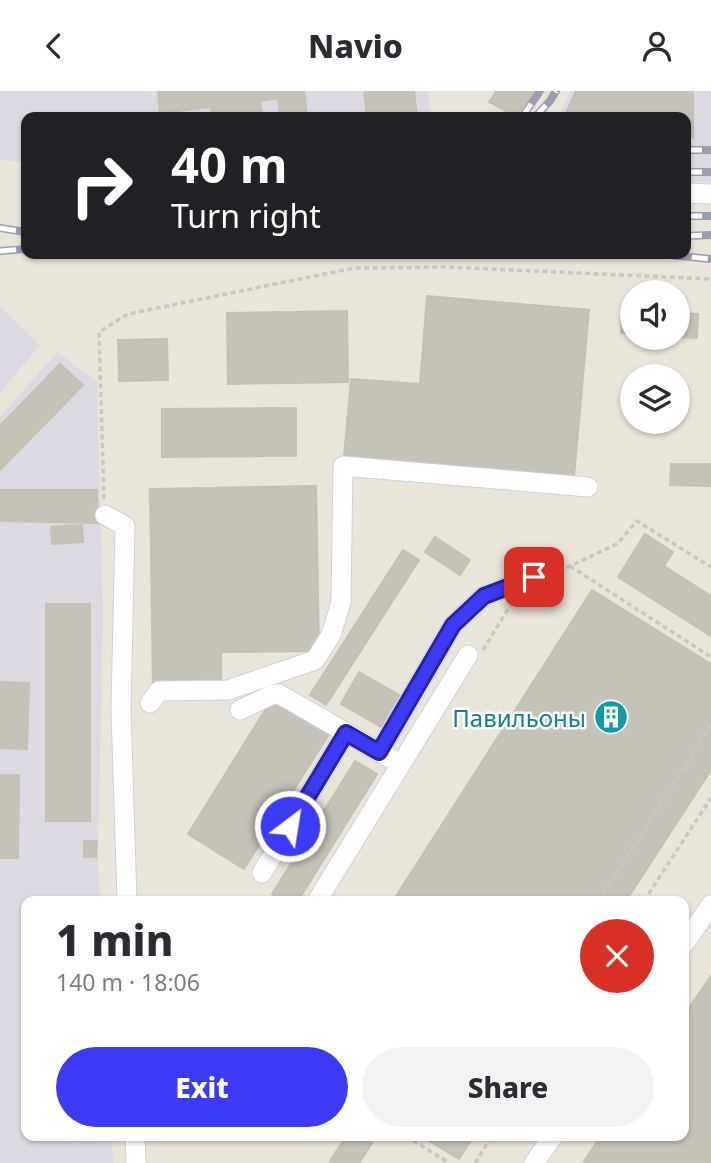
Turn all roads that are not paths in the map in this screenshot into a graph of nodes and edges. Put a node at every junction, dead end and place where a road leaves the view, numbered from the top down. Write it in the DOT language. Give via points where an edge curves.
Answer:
graph roads {
  1 [pos="691,193"];
  2 [pos="711,194"];
  3 [pos="589,487"];
  4 [pos="105,515"];
  5 [pos="540,577"];
  6 [pos="473,657"];
  7 [pos="150,703"];
  8 [pos="240,710"];
  9 [pos="346,733"];
  10 [pos="379,752"];
  11 [pos="400,764"];
  12 [pos="262,873"];
  13 [pos="127,896"];
  14 [pos="320,896"];
  15 [pos="711,905"];
  16 [pos="689,937"];
  17 [pos="135,1141"];
  18 [pos="549,1141"];
  19 [pos="136,1163"];
  20 [pos="534,1163"];
  1 -- 2 [label="street"];
  3 -- 7 [label="street" via="343,466 341,602 331,635 315,660 228,690 159,691"];
  4 -- 13 [label="street" via="125,526 121,709"];
  5 -- 10 [label="street" via="484,596 453,625"];
  6 -- 11 [label="street"];
  8 -- 9 [label="street" via="279,694"];
  9 -- 10 [label="street"];
  9 -- 12 [label="street"];
  10 -- 11 [label="street"];
  11 -- 14 [label="street"];
  15 -- 16 [label="street"];
  17 -- 19 [label="street"];
  18 -- 20 [label="street"];
}
